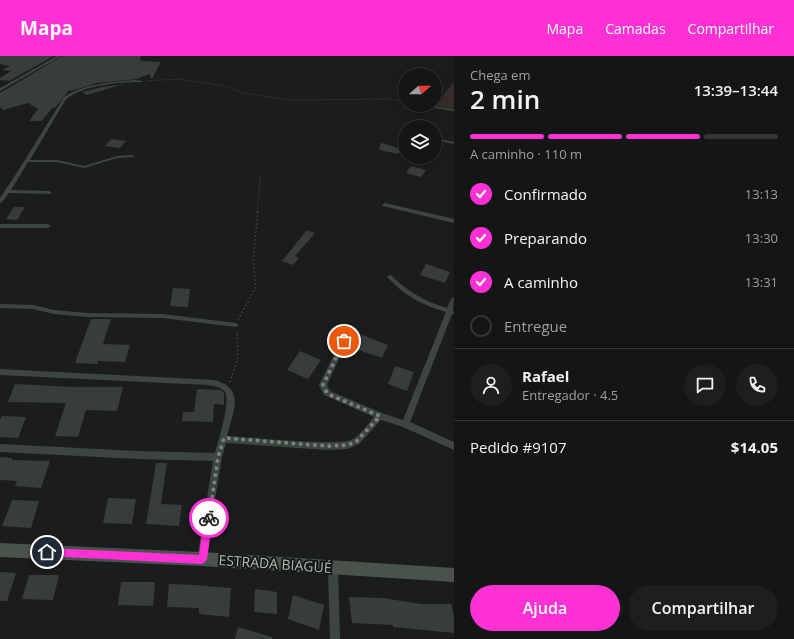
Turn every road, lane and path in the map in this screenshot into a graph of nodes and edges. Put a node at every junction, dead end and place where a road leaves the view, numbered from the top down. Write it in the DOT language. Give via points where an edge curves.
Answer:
graph roads {
  1 [pos="59,56"];
  2 [pos="46,63"];
  3 [pos="141,81"];
  4 [pos="0,90"];
  5 [pos="398,100"];
  6 [pos="442,108"];
  7 [pos="454,110"];
  8 [pos="442,139"];
  9 [pos="454,142"];
  10 [pos="132,156"];
  11 [pos="28,161"];
  12 [pos="261,173"];
  13 [pos="8,191"];
  14 [pos="49,192"];
  15 [pos="0,201"];
  16 [pos="385,205"];
  17 [pos="454,221"];
  18 [pos="0,226"];
  19 [pos="48,226"];
  20 [pos="390,277"];
  21 [pos="454,299"];
  22 [pos="0,306"];
  23 [pos="452,312"];
  24 [pos="236,325"];
  25 [pos="344,341"];
  26 [pos="0,372"];
  27 [pos="228,389"];
  28 [pos="380,416"];
  29 [pos="404,424"];
  30 [pos="224,438"];
  31 [pos="454,446"];
  32 [pos="0,448"];
  33 [pos="218,457"];
  34 [pos="0,550"];
  35 [pos="202,559"];
  36 [pos="333,568"];
  37 [pos="454,575"];
  38 [pos="335,639"];
  1 -- 2 [label="street"];
  2 -- 3 [label="path" via="99,69 115,66 140,78"];
  2 -- 4 [label="street"];
  3 -- 5 [label="path" via="178,79 288,100 373,98"];
  3 -- 11 [label="street" via="111,83 65,97"];
  6 -- 7 [label="street"];
  8 -- 9 [label="street"];
  10 -- 11 [label="street" via="117,157 84,167 57,162"];
  11 -- 13 [label="street"];
  12 -- 24 [label="path" via="253,260 256,287"];
  13 -- 14 [label="street"];
  13 -- 15 [label="street"];
  16 -- 17 [label="street"];
  18 -- 19 [label="street"];
  20 -- 23 [label="street" via="408,295"];
  21 -- 23 [label="street"];
  22 -- 24 [label="street" via="33,307 86,315 162,316"];
  23 -- 29 [label="street"];
  24 -- 27 [label="path" via="239,338 238,358"];
  25 -- 28 [label="street" via="323,385 332,396"];
  26 -- 27 [label="street" via="200,382 221,385"];
  27 -- 30 [label="street" via="231,405"];
  28 -- 29 [label="street"];
  28 -- 30 [label="street" via="356,442 347,445 327,446"];
  29 -- 31 [label="street"];
  30 -- 33 [label="street"];
  32 -- 33 [label="street"];
  33 -- 35 [label="street"];
  34 -- 35 [label="main road, ESTRADA BIAGUÉ"];
  35 -- 36 [label="main road, ESTRADA BIAGUÉ"];
  36 -- 37 [label="main road, ESTRADA BIAGUÉ"];
  36 -- 38 [label="street"];
}
